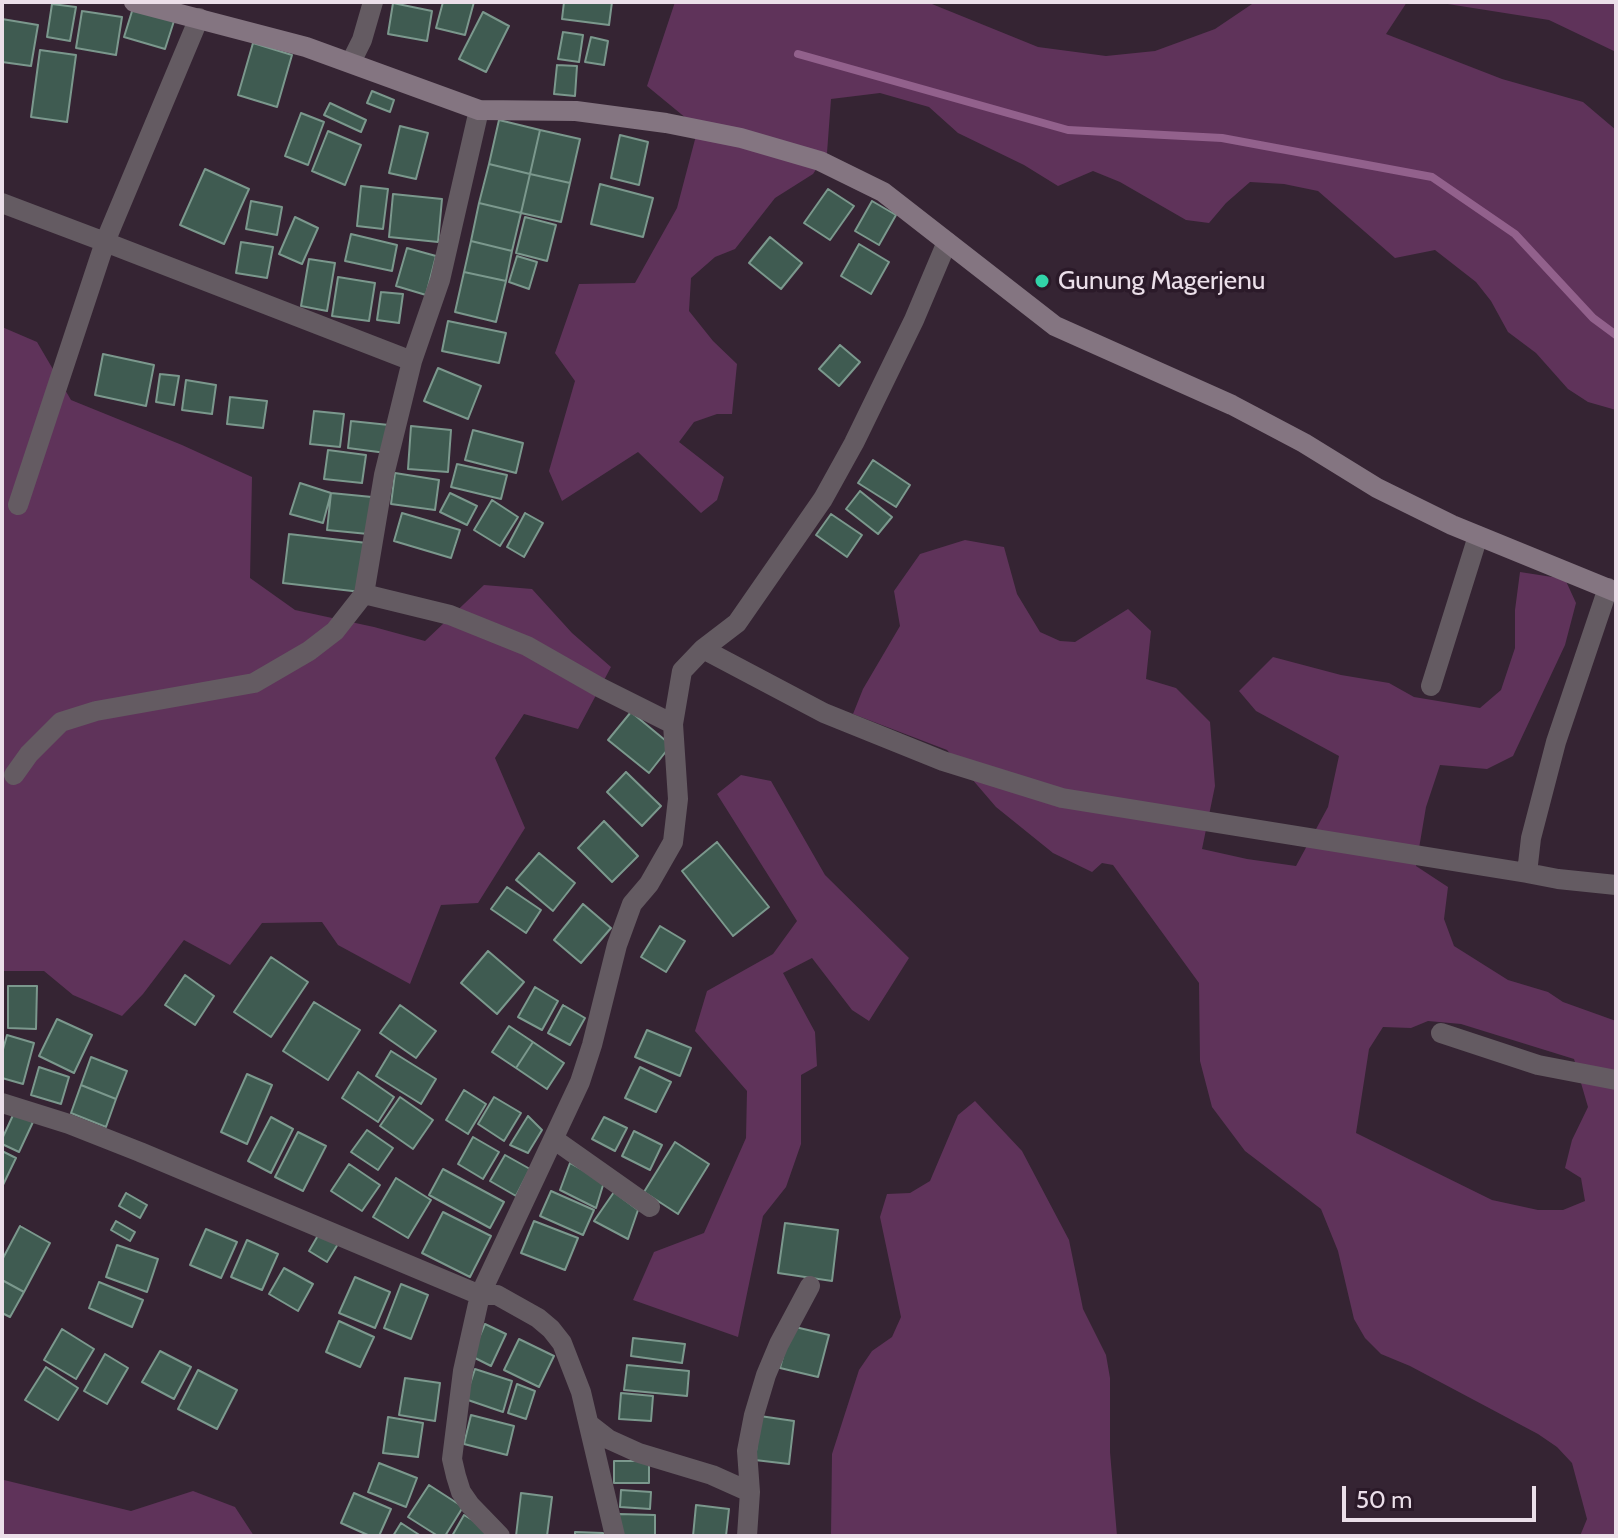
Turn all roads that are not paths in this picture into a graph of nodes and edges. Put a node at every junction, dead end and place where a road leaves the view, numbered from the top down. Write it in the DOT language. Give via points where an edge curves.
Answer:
graph roads {
  1 [pos="134,2"];
  2 [pos="373,2"];
  3 [pos="199,18"];
  4 [pos="351,62"];
  5 [pos="479,110"];
  6 [pos="2,203"];
  7 [pos="105,242"];
  8 [pos="947,242"];
  9 [pos="412,361"];
  10 [pos="18,505"];
  11 [pos="1478,536"];
  12 [pos="1612,590"];
  13 [pos="364,594"];
  14 [pos="703,649"];
  15 [pos="1431,686"];
  16 [pos="673,724"];
  17 [pos="14,775"];
  18 [pos="1527,873"];
  19 [pos="1616,885"];
  20 [pos="1441,1033"];
  21 [pos="1616,1080"];
  22 [pos="2,1103"];
  23 [pos="555,1140"];
  24 [pos="650,1207"];
  25 [pos="810,1286"];
  26 [pos="480,1295"];
  27 [pos="590,1425"];
  28 [pos="750,1492"];
  29 [pos="500,1536"];
  30 [pos="615,1536"];
  31 [pos="747,1536"];
  1 -- 3 [label="main road"];
  2 -- 4 [label="street"];
  3 -- 4 [label="main road"];
  3 -- 7 [label="street"];
  4 -- 5 [label="main road"];
  5 -- 8 [label="main road" via="576,111 741,138 820,161 883,192"];
  5 -- 9 [label="street" via="440,280"];
  6 -- 7 [label="street"];
  7 -- 9 [label="street"];
  7 -- 10 [label="street"];
  8 -- 11 [label="main road" via="1055,326 1232,405 1377,488"];
  8 -- 14 [label="street" via="914,320 823,499 737,623"];
  9 -- 13 [label="street" via="384,475"];
  11 -- 12 [label="main road"];
  11 -- 15 [label="street"];
  12 -- 18 [label="street" via="1556,742"];
  13 -- 16 [label="street" via="450,615 527,646"];
  13 -- 17 [label="street" via="318,645 254,683 61,722"];
  14 -- 16 [label="street" via="682,671"];
  14 -- 18 [label="street" via="824,713 943,761 1062,798"];
  16 -- 23 [label="street" via="678,799 673,842 632,904 592,1045"];
  18 -- 19 [label="street"];
  20 -- 21 [label="street" via="1538,1065"];
  22 -- 26 [label="street" via="140,1152"];
  23 -- 24 [label="street"];
  23 -- 26 [label="street"];
  25 -- 28 [label="street" via="766,1375 754,1415 747,1451"];
  26 -- 27 [label="street" via="497,1295 518,1305 551,1329 570,1362"];
  26 -- 29 [label="street" via="452,1459 461,1492"];
  27 -- 28 [label="street" via="639,1453"];
  27 -- 30 [label="street"];
  28 -- 31 [label="street"];
}
